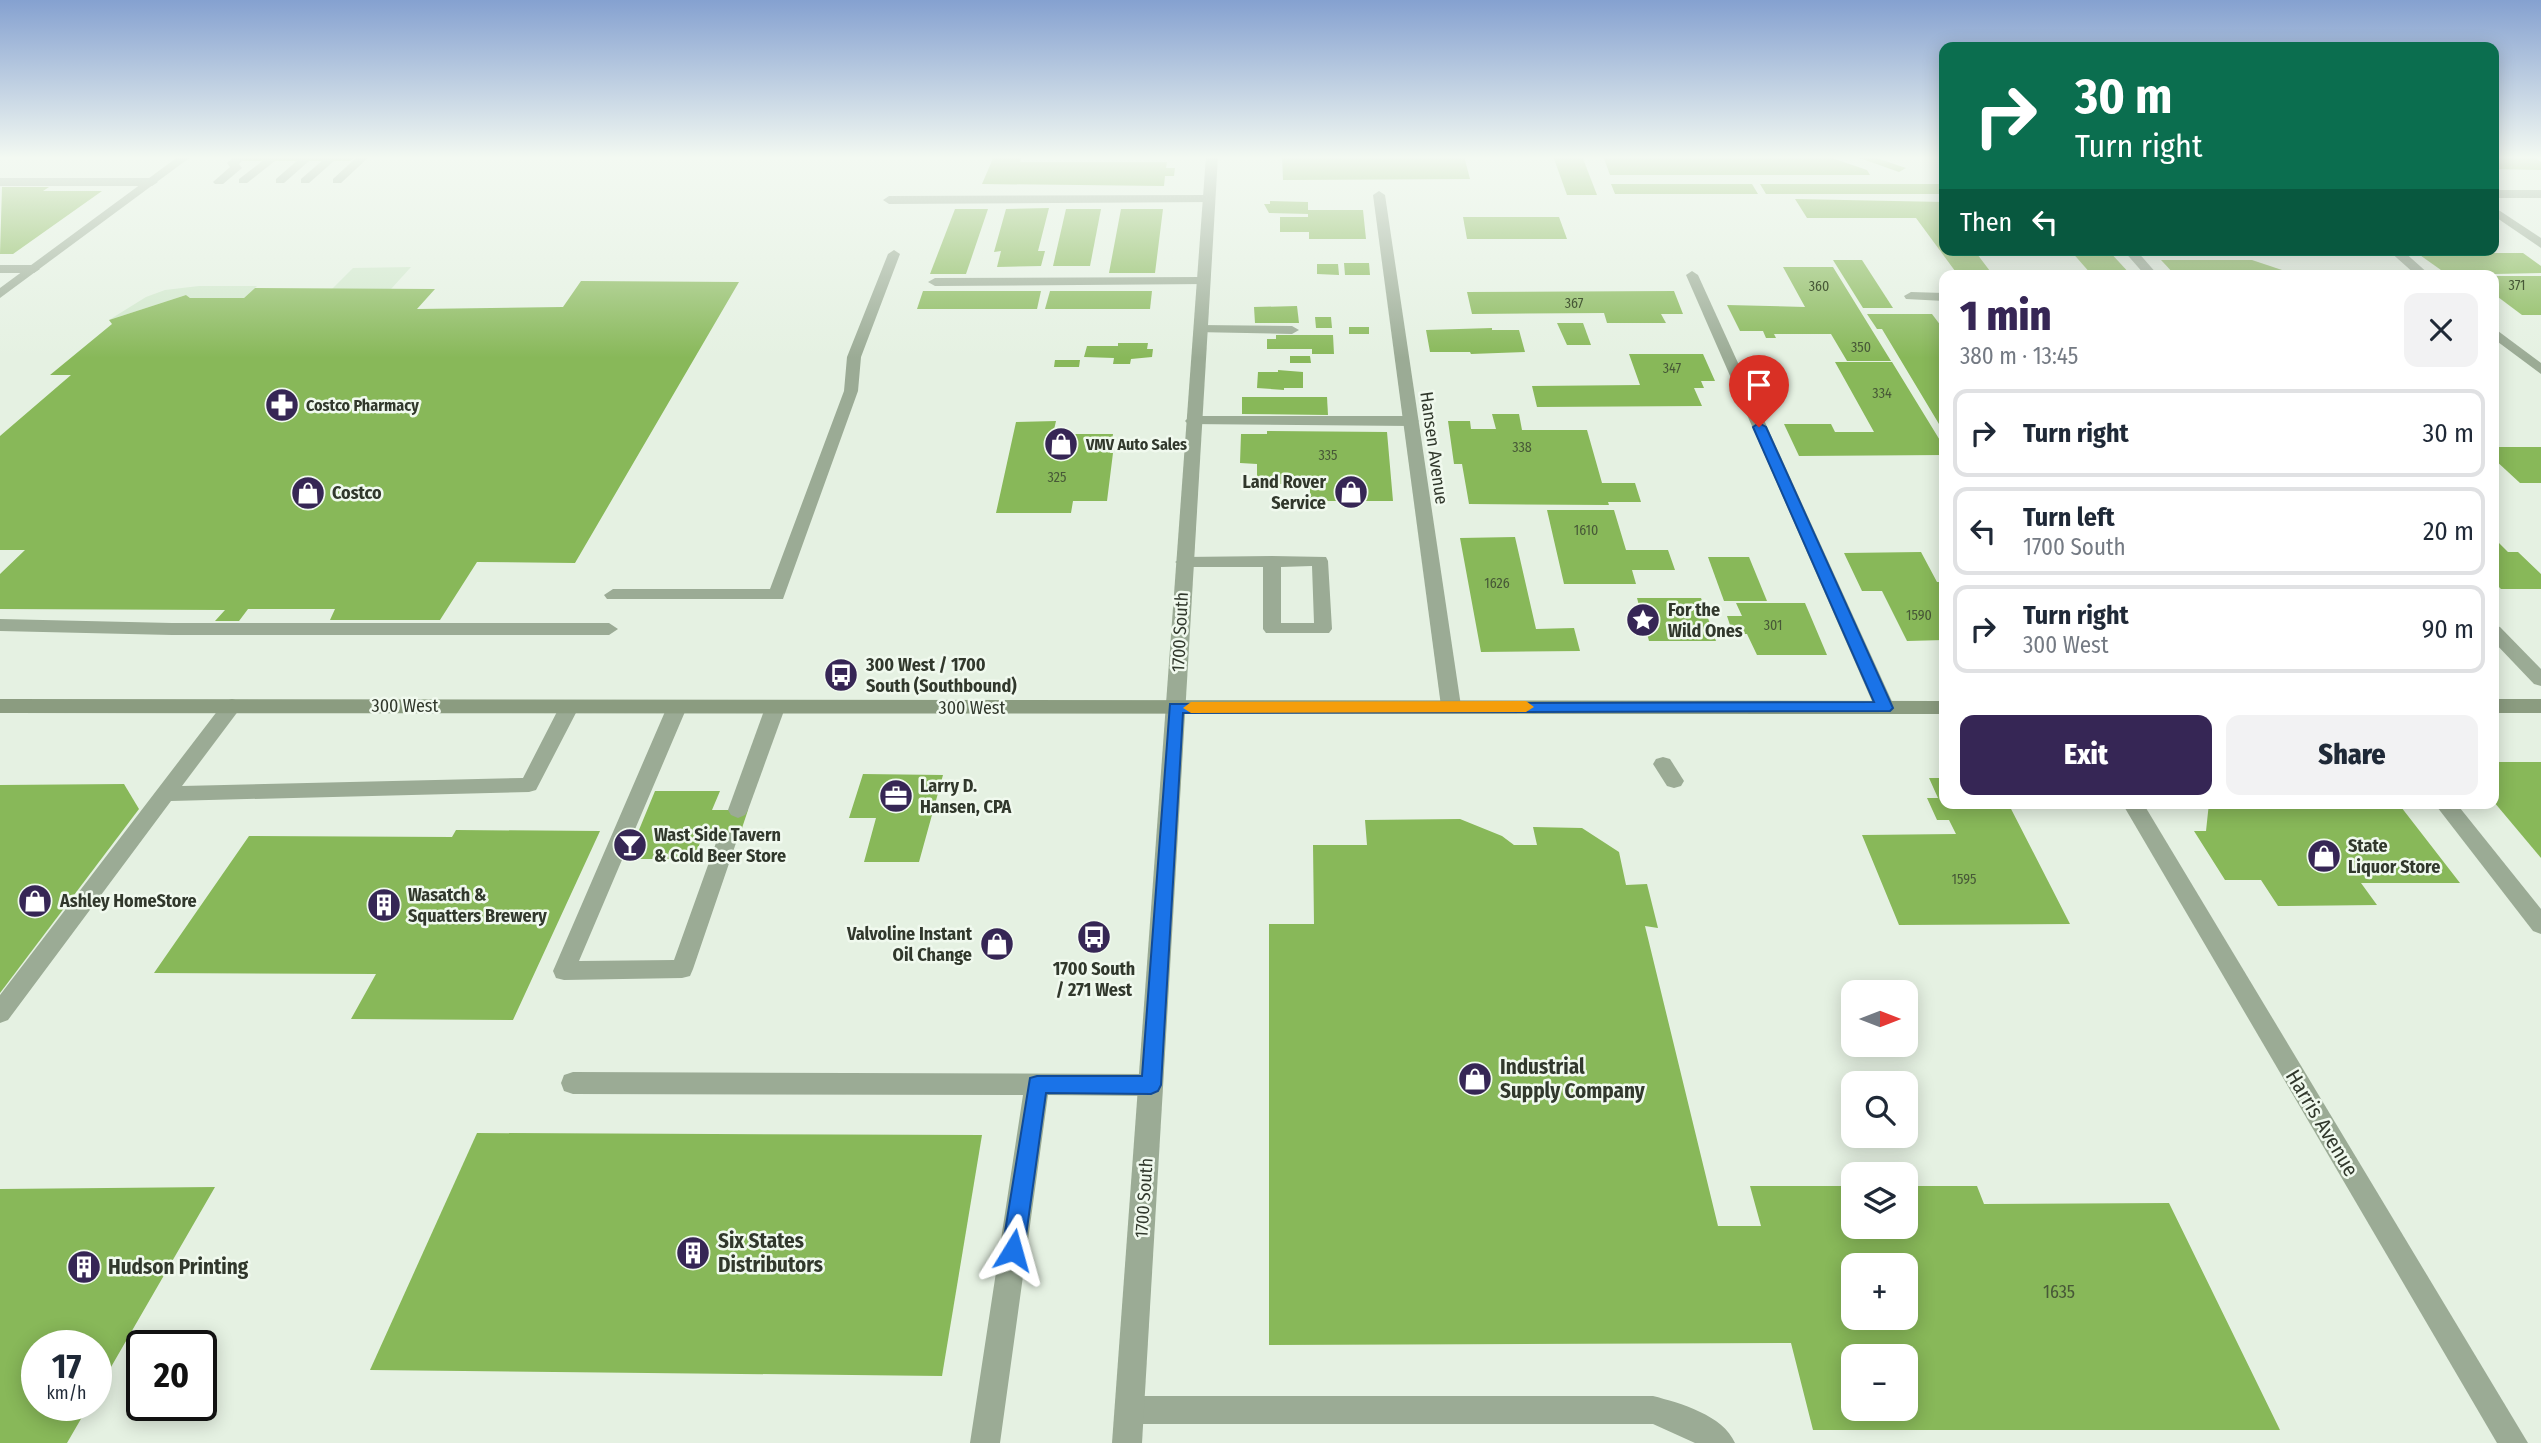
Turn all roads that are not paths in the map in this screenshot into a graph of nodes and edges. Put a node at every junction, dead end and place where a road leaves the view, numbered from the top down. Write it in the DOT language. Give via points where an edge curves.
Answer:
graph roads {
  1 [pos="96,223"];
  2 [pos="1206,223"];
  3 [pos="1383,223"];
  4 [pos="2512,223"];
  5 [pos="2541,244"];
  6 [pos="894,254"];
  7 [pos="2135,256"];
  8 [pos="2401,256"];
  9 [pos="0,269"];
  10 [pos="34,269"];
  11 [pos="2147,270"];
  12 [pos="2418,270"];
  13 [pos="1692,275"];
  14 [pos="1202,281"];
  15 [pos="935,282"];
  16 [pos="0,294"];
  17 [pos="1912,296"];
  18 [pos="1939,297"];
  19 [pos="1199,329"];
  20 [pos="1292,330"];
  21 [pos="2499,336"];
  22 [pos="2541,370"];
  23 [pos="1193,421"];
  24 [pos="1411,421"];
  25 [pos="1272,561"];
  26 [pos="1184,562"];
  27 [pos="613,595"];
  28 [pos="0,625"];
  29 [pos="609,629"];
  30 [pos="2499,636"];
  31 [pos="2541,680"];
  32 [pos="0,706"];
  33 [pos="232,706"];
  34 [pos="1451,706"];
  35 [pos="2499,706"];
  36 [pos="2541,706"];
  37 [pos="569,707"];
  38 [pos="677,707"];
  39 [pos="775,708"];
  40 [pos="1175,708"];
  41 [pos="1885,708"];
  42 [pos="1939,708"];
  43 [pos="166,794"];
  44 [pos="2136,809"];
  45 [pos="2449,809"];
  46 [pos="738,810"];
  47 [pos="727,840"];
  48 [pos="2541,925"];
  49 [pos="0,1013"];
  50 [pos="573,1083"];
  51 [pos="1037,1084"];
  52 [pos="1151,1085"];
  53 [pos="1130,1409"];
  54 [pos="985,1443"];
  55 [pos="1127,1443"];
  56 [pos="1720,1443"];
  57 [pos="2513,1443"];
  1 -- 10 [label="street"];
  2 -- 14 [label="street, 1700 South"];
  3 -- 24 [label="street, Hansen Avenue"];
  4 -- 5 [label="street"];
  6 -- 27 [label="street" via="854,357 851,391 777,595"];
  7 -- 11 [label="street"];
  8 -- 12 [label="street"];
  9 -- 10 [label="street"];
  10 -- 16 [label="street"];
  13 -- 41 [label="street"];
  14 -- 15 [label="street"];
  14 -- 19 [label="street, 1700 South"];
  17 -- 18 [label="street"];
  19 -- 20 [label="street"];
  19 -- 23 [label="street, 1700 South"];
  21 -- 22 [label="street"];
  23 -- 24 [label="street"];
  23 -- 26 [label="street, 1700 South"];
  24 -- 34 [label="street, Hansen Avenue"];
  25 -- 25 [label="street" via="1320,561 1324,629 1272,629"];
  25 -- 26 [label="street"];
  26 -- 40 [label="street, 1700 South"];
  28 -- 29 [label="street"];
  30 -- 31 [label="street"];
  32 -- 33 [label="main road, 300 West"];
  33 -- 37 [label="main road, 300 West"];
  33 -- 43 [label="street"];
  34 -- 40 [label="main road, 300 West"];
  34 -- 41 [label="main road, 300 West"];
  35 -- 36 [label="main road"];
  37 -- 38 [label="main road, 300 West"];
  37 -- 43 [label="street" via="529,785"];
  38 -- 39 [label="main road, 300 West"];
  38 -- 47 [label="street" via="565,971 682,969"];
  39 -- 40 [label="main road, 300 West"];
  39 -- 46 [label="street"];
  40 -- 52 [label="street, 1700 South"];
  41 -- 42 [label="main road, 300 West"];
  43 -- 49 [label="street"];
  44 -- 57 [label="street, Harris Avenue"];
  45 -- 48 [label="street"];
  50 -- 51 [label="street"];
  51 -- 52 [label="street"];
  51 -- 54 [label="street"];
  52 -- 53 [label="street, 1700 South"];
  53 -- 55 [label="street, 1700 South"];
  53 -- 56 [label="lane" via="1653,1409 1679,1417"];
}
